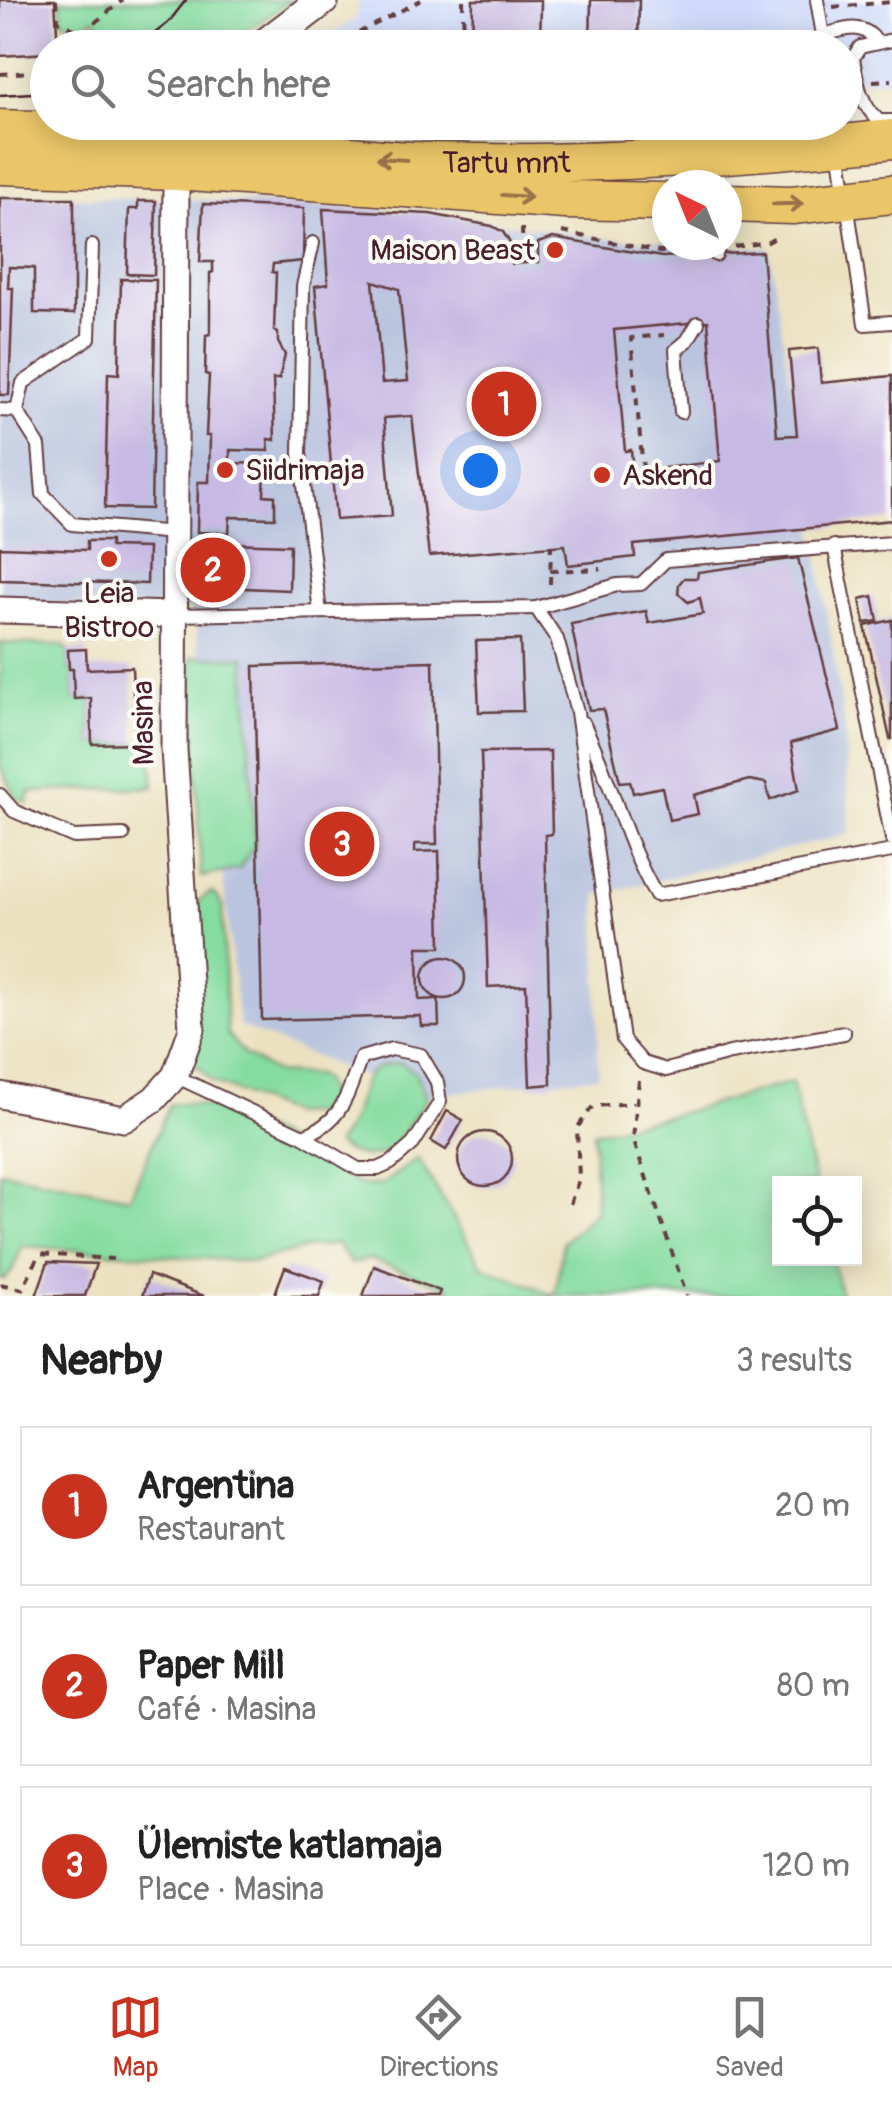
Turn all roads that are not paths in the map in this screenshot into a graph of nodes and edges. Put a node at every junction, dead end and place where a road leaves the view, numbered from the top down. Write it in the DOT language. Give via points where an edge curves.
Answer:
graph roads {
  1 [pos="324,0"];
  2 [pos="818,4"];
  3 [pos="284,30"];
  4 [pos="822,30"];
  5 [pos="852,30"];
  6 [pos="892,40"];
  7 [pos="876,41"];
  8 [pos="862,47"];
  9 [pos="862,99"];
  10 [pos="892,121"];
  11 [pos="0,129"];
  12 [pos="30,129"];
  13 [pos="862,136"];
  14 [pos="892,139"];
  15 [pos="183,140"];
  16 [pos="241,140"];
  17 [pos="801,140"];
  18 [pos="838,140"];
  19 [pos="288,151"];
  20 [pos="0,165"];
  21 [pos="69,167"];
  22 [pos="176,171"];
  23 [pos="892,194"];
  24 [pos="848,199"];
  25 [pos="652,202"];
  26 [pos="742,206"];
  27 [pos="312,243"];
  28 [pos="92,246"];
  29 [pos="892,322"];
  30 [pos="695,327"];
  31 [pos="0,410"];
  32 [pos="17,411"];
  33 [pos="682,412"];
  34 [pos="174,533"];
  35 [pos="892,542"];
  36 [pos="834,546"];
  37 [pos="543,606"];
  38 [pos="0,610"];
  39 [pos="320,612"];
  40 [pos="174,615"];
  41 [pos="577,712"];
  42 [pos="0,795"];
  43 [pos="123,835"];
  44 [pos="892,840"];
  45 [pos="892,851"];
  46 [pos="844,1033"];
  47 [pos="175,1076"];
  48 [pos="0,1095"];
  49 [pos="303,1136"];
  1 -- 3 [label="street"];
  2 -- 4 [label="lane"];
  5 -- 7 [label="lane" via="870,32"];
  6 -- 7 [label="lane"];
  7 -- 8 [label="lane"];
  9 -- 10 [label="lane" via="879,121"];
  11 -- 12 [label="main road, Tartu mnt"];
  13 -- 14 [label="main road, Tartu mnt"];
  15 -- 21 [label="main road" via="164,152 110,152"];
  16 -- 19 [label="main road, Tartu mnt"];
  17 -- 19 [label="main road, Tartu mnt, one-way" via="685,159 574,164"];
  18 -- 24 [label="lane"];
  19 -- 22 [label="main road" via="207,155"];
  20 -- 21 [label="main road, Tartu mnt"];
  21 -- 22 [label="main road, Tartu mnt"];
  22 -- 25 [label="main road, Tartu mnt, one-way"];
  22 -- 34 [label="street, Masina"];
  23 -- 24 [label="main road"];
  26 -- 24 [label="main road, one-way"];
  24 -- 29 [label="lane" via="865,324"];
  27 -- 39 [label="lane" via="303,286 300,453"];
  28 -- 32 [label="lane" via="89,338 23,383"];
  30 -- 33 [label="lane" via="676,350"];
  31 -- 32 [label="lane"];
  32 -- 34 [label="lane" via="39,446 43,494 72,524"];
  34 -- 40 [label="street, Masina"];
  35 -- 36 [label="lane"];
  36 -- 37 [label="lane" via="666,560 641,584"];
  36 -- 44 [label="lane"];
  37 -- 39 [label="lane"];
  37 -- 41 [label="lane"];
  38 -- 40 [label="street"];
  39 -- 40 [label="lane"];
  40 -- 47 [label="street, Masina" via="174,749 192,1029"];
  41 -- 45 [label="lane" via="656,895"];
  41 -- 46 [label="lane" via="623,1040 642,1063 666,1070"];
  42 -- 43 [label="lane" via="14,811 74,837"];
  47 -- 48 [label="street, Masina" via="124,1119"];
  47 -- 49 [label="lane"];
  49 -- 49 [label="lane" via="336,1118 362,1058 392,1049 421,1055 437,1082 440,1102 413,1144 378,1170 358,1169"];
}
